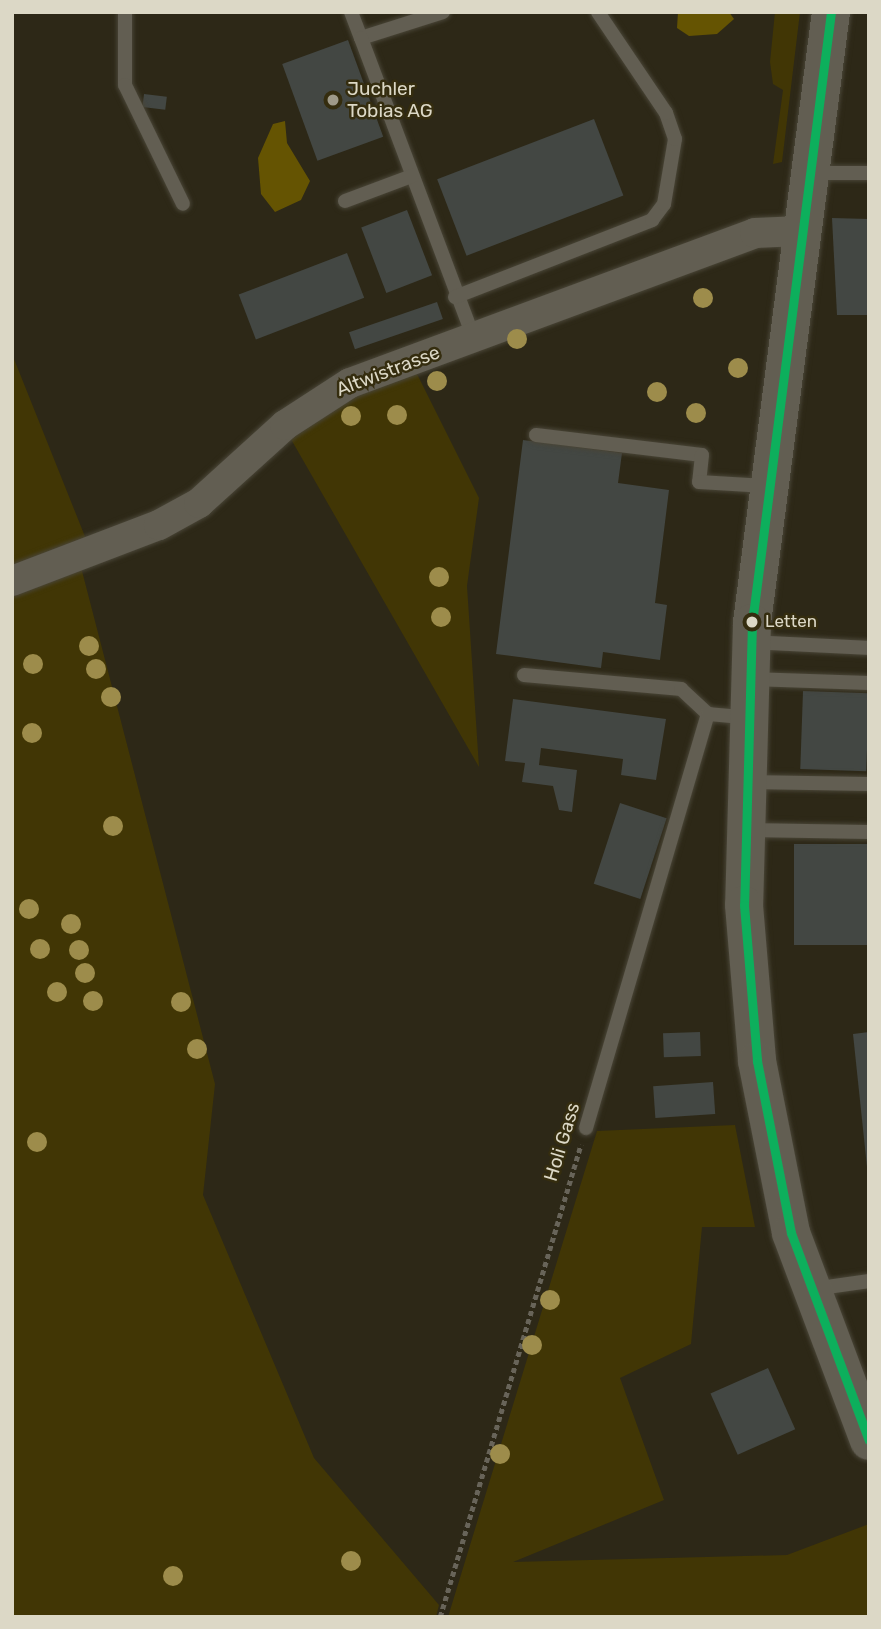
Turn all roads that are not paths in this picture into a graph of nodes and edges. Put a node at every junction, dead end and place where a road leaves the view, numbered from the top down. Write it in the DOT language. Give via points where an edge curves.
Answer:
graph roads {
  1 [pos="125,12"];
  2 [pos="351,12"];
  3 [pos="443,12"];
  4 [pos="598,12"];
  5 [pos="831,12"];
  6 [pos="360,38"];
  7 [pos="808,173"];
  8 [pos="869,173"];
  9 [pos="412,176"];
  10 [pos="345,201"];
  11 [pos="183,204"];
  12 [pos="800,231"];
  13 [pos="455,297"];
  14 [pos="474,338"];
  15 [pos="536,435"];
  16 [pos="766,486"];
  17 [pos="12,580"];
  18 [pos="750,642"];
  19 [pos="869,648"];
  20 [pos="524,675"];
  21 [pos="748,679"];
  22 [pos="869,683"];
  23 [pos="727,715"];
  24 [pos="743,782"];
  25 [pos="869,784"];
  26 [pos="742,830"];
  27 [pos="869,832"];
  28 [pos="586,1128"];
  29 [pos="869,1281"];
  30 [pos="808,1290"];
  31 [pos="866,1428"];
  1 -- 11 [label="lane" via="125,85"];
  2 -- 6 [label="lane"];
  3 -- 6 [label="lane"];
  4 -- 13 [label="lane" via="666,113 675,139 664,204 652,220"];
  5 -- 7 [label="street"];
  6 -- 9 [label="lane"];
  7 -- 8 [label="lane"];
  7 -- 12 [label="street"];
  9 -- 10 [label="lane"];
  9 -- 13 [label="lane"];
  12 -- 14 [label="street, Altwistrasse" via="755,233"];
  12 -- 16 [label="street"];
  13 -- 14 [label="lane"];
  14 -- 17 [label="street, Altwistrasse" via="325,395 235,474 159,525"];
  15 -- 16 [label="lane" via="702,455 699,482"];
  16 -- 18 [label="street"];
  18 -- 19 [label="lane"];
  18 -- 21 [label="street"];
  20 -- 23 [label="lane" via="681,689"];
  21 -- 22 [label="lane"];
  21 -- 23 [label="street"];
  23 -- 24 [label="street"];
  23 -- 28 [label="lane, Holi Gass"];
  24 -- 25 [label="lane"];
  24 -- 26 [label="street"];
  26 -- 27 [label="lane"];
  26 -- 30 [label="street" via="757,1060"];
  29 -- 30 [label="lane"];
  30 -- 31 [label="street"];
}
